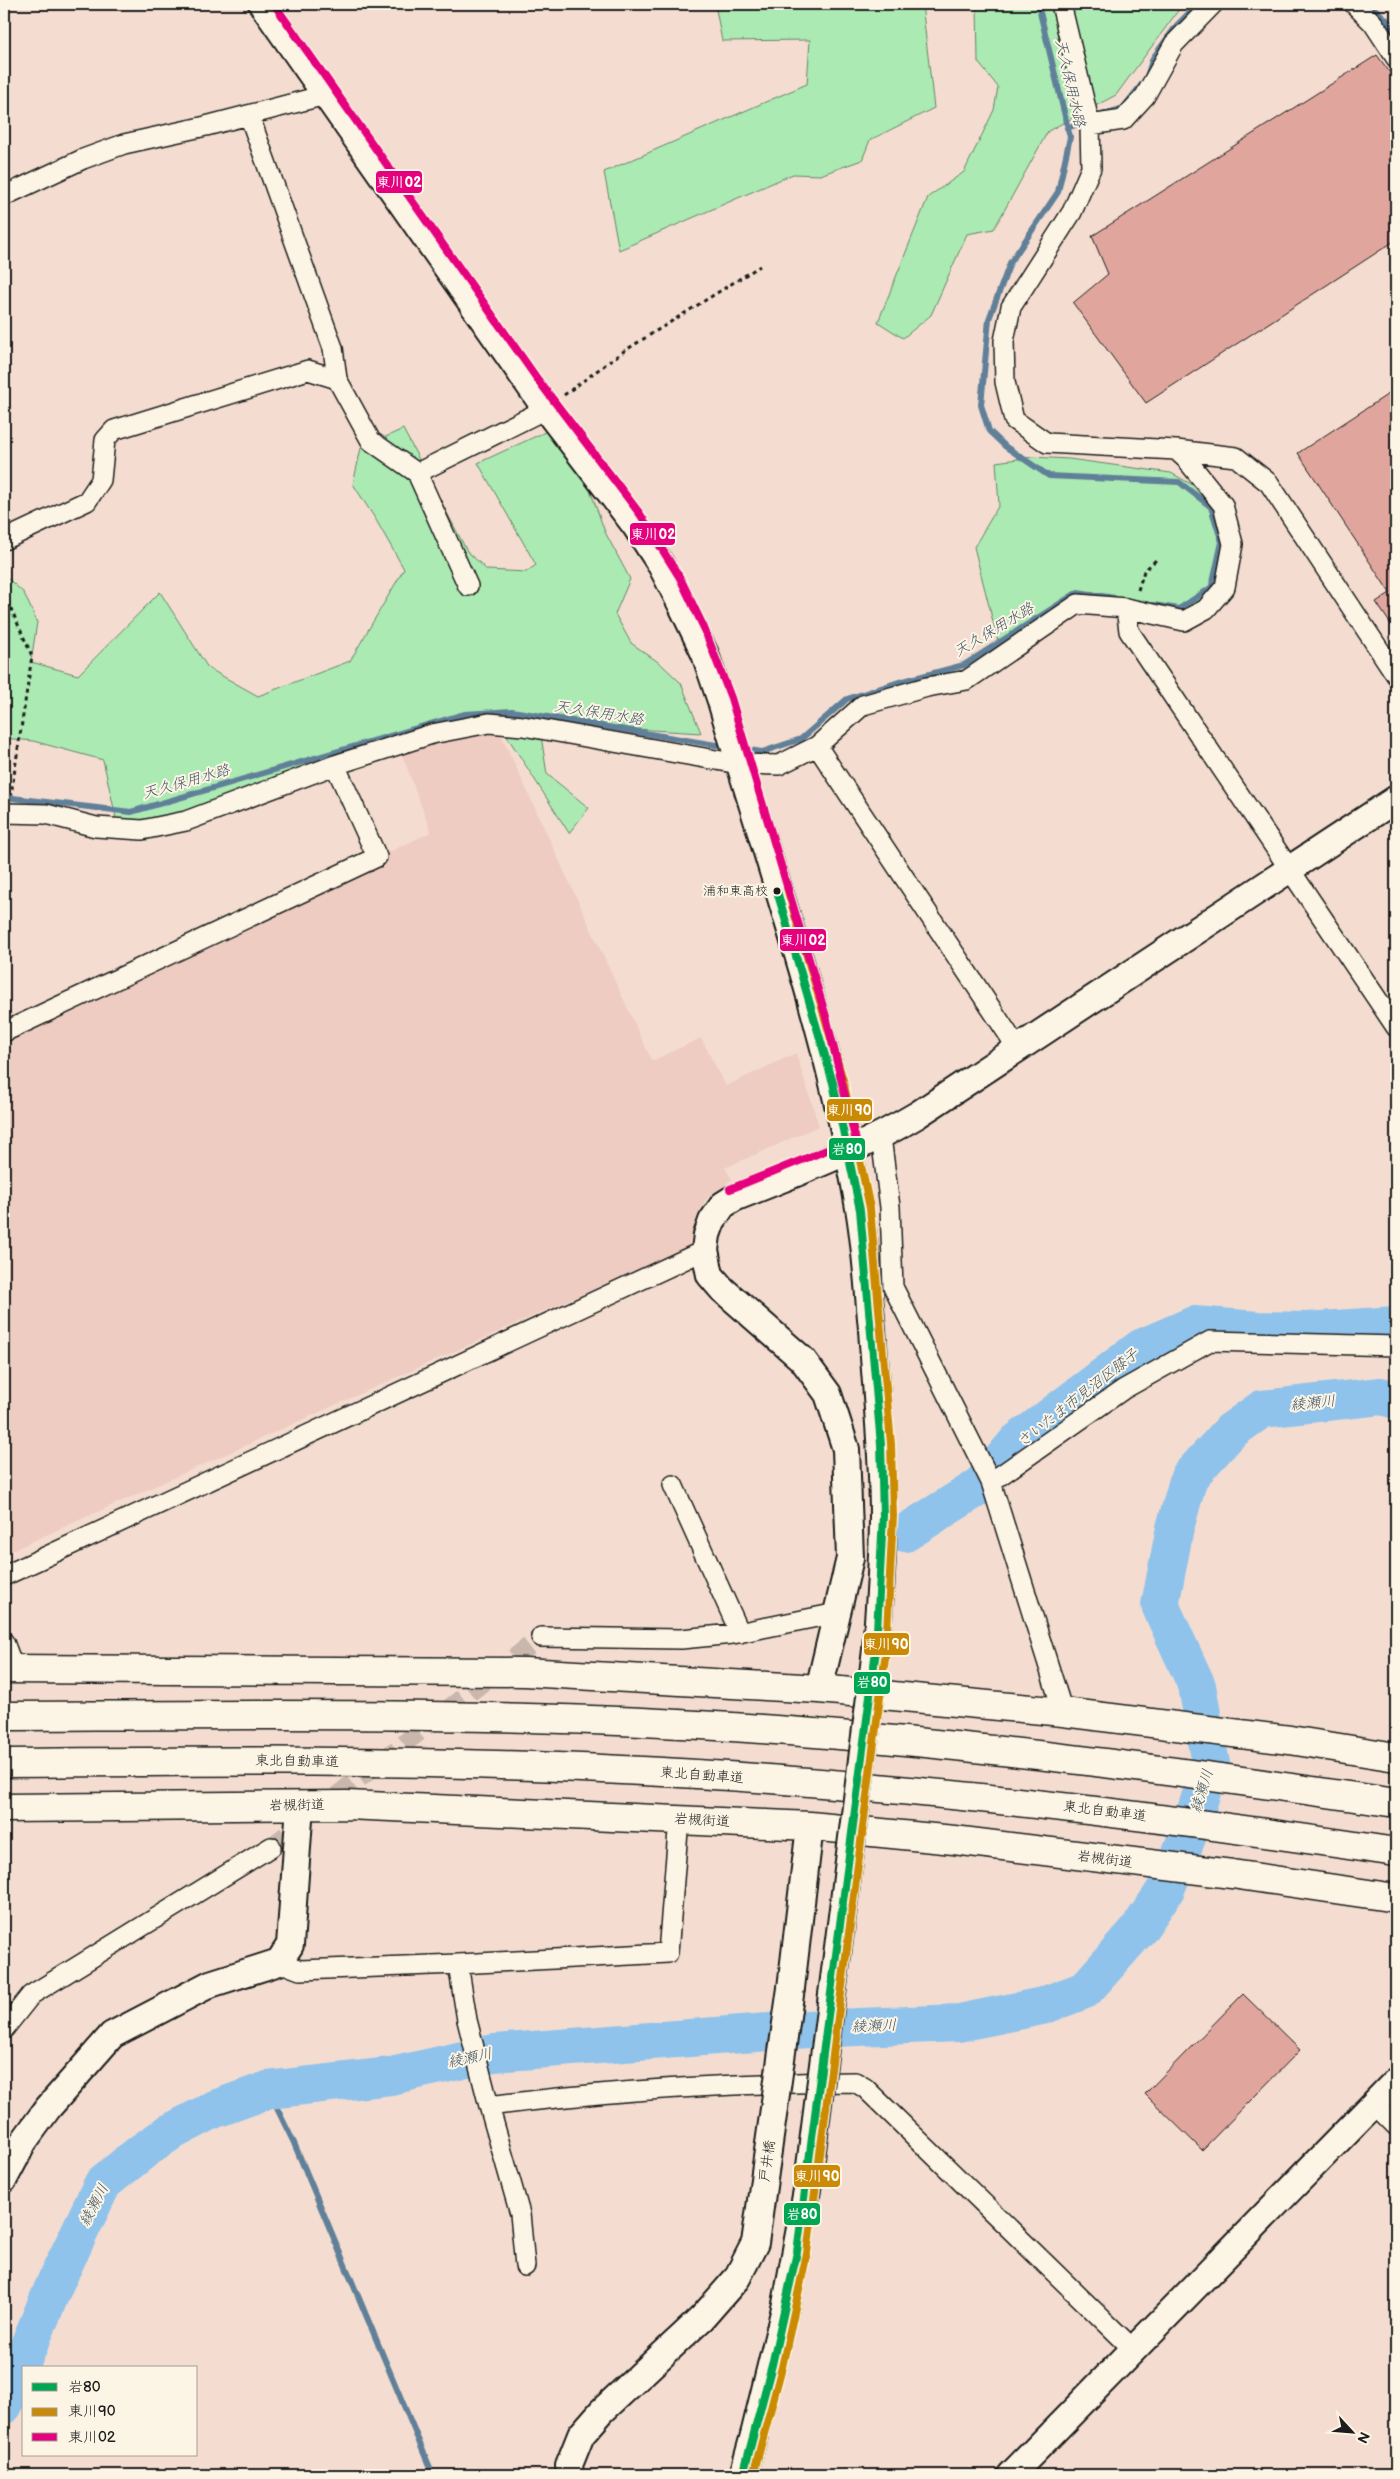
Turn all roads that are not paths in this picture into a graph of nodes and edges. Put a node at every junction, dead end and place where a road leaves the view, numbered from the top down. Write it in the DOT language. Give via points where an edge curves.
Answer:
graph roads {
  1 [pos="262,4"];
  2 [pos="1061,4"];
  3 [pos="1213,4"];
  4 [pos="1354,4"];
  5 [pos="1396,58"];
  6 [pos="325,95"];
  7 [pos="249,115"];
  8 [pos="1090,125"];
  9 [pos="4,196"];
  10 [pos="337,380"];
  11 [pos="546,408"];
  12 [pos="1176,450"];
  13 [pos="417,473"];
  14 [pos="4,540"];
  15 [pos="468,586"];
  16 [pos="1132,601"];
  17 [pos="1396,675"];
  18 [pos="817,746"];
  19 [pos="739,764"];
  20 [pos="335,765"];
  21 [pos="1396,798"];
  22 [pos="4,813"];
  23 [pos="1290,868"];
  24 [pos="1396,1027"];
  25 [pos="4,1032"];
  26 [pos="1018,1049"];
  27 [pos="881,1137"];
  28 [pos="848,1152"];
  29 [pos="705,1250"];
  30 [pos="1396,1346"];
  31 [pos="991,1482"];
  32 [pos="673,1485"];
  33 [pos="4,1576"];
  34 [pos="837,1613"];
  35 [pos="740,1633"];
  36 [pos="541,1637"];
  37 [pos="4,1642"];
  38 [pos="9,1669"];
  39 [pos="819,1689"];
  40 [pos="1063,1712"];
  41 [pos="4,1716"];
  42 [pos="1396,1757"];
  43 [pos="4,1763"];
  44 [pos="1396,1804"];
  45 [pos="300,1805"];
  46 [pos="4,1808"];
  47 [pos="679,1819"];
  48 [pos="810,1826"];
  49 [pos="271,1847"];
  50 [pos="1396,1852"];
  51 [pos="1396,1898"];
  52 [pos="279,1962"];
  53 [pos="458,1964"];
  54 [pos="4,2029"];
  55 [pos="1396,2081"];
  56 [pos="1374,2104"];
  57 [pos="489,2106"];
  58 [pos="1396,2126"];
  59 [pos="4,2179"];
  60 [pos="526,2266"];
  61 [pos="1134,2349"];
  62 [pos="570,2475"];
  63 [pos="743,2475"];
  64 [pos="1011,2475"];
  1 -- 6 [label="street"];
  2 -- 8 [label="street"];
  3 -- 8 [label="street" via="1174,44 1145,96 1123,120"];
  4 -- 5 [label="street" via="1373,23"];
  6 -- 7 [label="street"];
  6 -- 11 [label="street"];
  7 -- 9 [label="street" via="124,144"];
  7 -- 10 [label="street" via="333,348"];
  8 -- 12 [label="street" via="1091,168 1072,212 1011,307 1004,341 1005,382 1014,420 1047,443"];
  10 -- 13 [label="street" via="372,441"];
  10 -- 14 [label="street" via="308,370 114,430 105,440 101,480 87,501"];
  11 -- 13 [label="street"];
  11 -- 19 [label="street" via="613,495 661,565 705,654"];
  12 -- 16 [label="street" via="1223,505 1233,544 1225,588 1206,609 1184,621"];
  12 -- 17 [label="street" via="1236,457 1268,484"];
  13 -- 15 [label="street"];
  16 -- 18 [label="street" via="1078,604 967,680 862,705"];
  16 -- 23 [label="street" via="1129,631"];
  18 -- 19 [label="street" via="778,765"];
  18 -- 26 [label="street"];
  19 -- 20 [label="street" via="490,723 432,734"];
  19 -- 28 [label="street" via="817,1023"];
  20 -- 22 [label="street" via="186,821 142,830 96,827 46,814"];
  20 -- 25 [label="street" via="377,857"];
  21 -- 23 [label="street"];
  23 -- 24 [label="street"];
  23 -- 26 [label="street"];
  26 -- 27 [label="street"];
  27 -- 28 [label="street"];
  27 -- 31 [label="street" via="890,1207 893,1287"];
  28 -- 29 [label="street" via="723,1205 712,1221"];
  28 -- 63 [label="street, bridge" via="860,1210 881,1445 883,1516 876,1650 807,2190 786,2304"];
  29 -- 33 [label="street"];
  29 -- 34 [label="street" via="710,1275 803,1360 828,1394 846,1449 850,1558"];
  30 -- 31 [label="street" via="1210,1341 1124,1389"];
  31 -- 40 [label="street"];
  32 -- 35 [label="street"];
  34 -- 35 [label="street"];
  34 -- 39 [label="street"];
  35 -- 36 [label="street" via="681,1640"];
  37 -- 38 [label="street"];
  38 -- 39 [label="highway" via="525,1672"];
  39 -- 40 [label="highway"];
  40 -- 42 [label="highway" via="1290,1740"];
  41 -- 44 [label="highway" via="365,1714 612,1720 761,1728 1067,1757"];
  43 -- 50 [label="highway, 東北自動車道" via="240,1760 622,1770 825,1783 1036,1802"];
  45 -- 46 [label="highway, 岩槻街道"];
  45 -- 47 [label="highway, 岩槻街道"];
  45 -- 52 [label="street" via="290,1945"];
  47 -- 48 [label="highway, 岩槻街道"];
  47 -- 53 [label="street" via="668,1953"];
  48 -- 51 [label="highway, 岩槻街道" via="1232,1874"];
  48 -- 62 [label="street, 戸井橋, bridge" via="755,2243 737,2278 702,2318 602,2411 581,2436 569,2465"];
  49 -- 54 [label="street" via="31,1994"];
  52 -- 53 [label="street" via="300,1970"];
  52 -- 59 [label="street" via="210,1984 112,2035 48,2108 24,2141"];
  53 -- 57 [label="street" via="467,2020"];
  55 -- 56 [label="street"];
  56 -- 58 [label="street"];
  56 -- 61 [label="street"];
  57 -- 60 [label="street" via="520,2214"];
  57 -- 61 [label="street" via="552,2098 756,2083 855,2082 865,2088"];
  61 -- 64 [label="street"];
}
